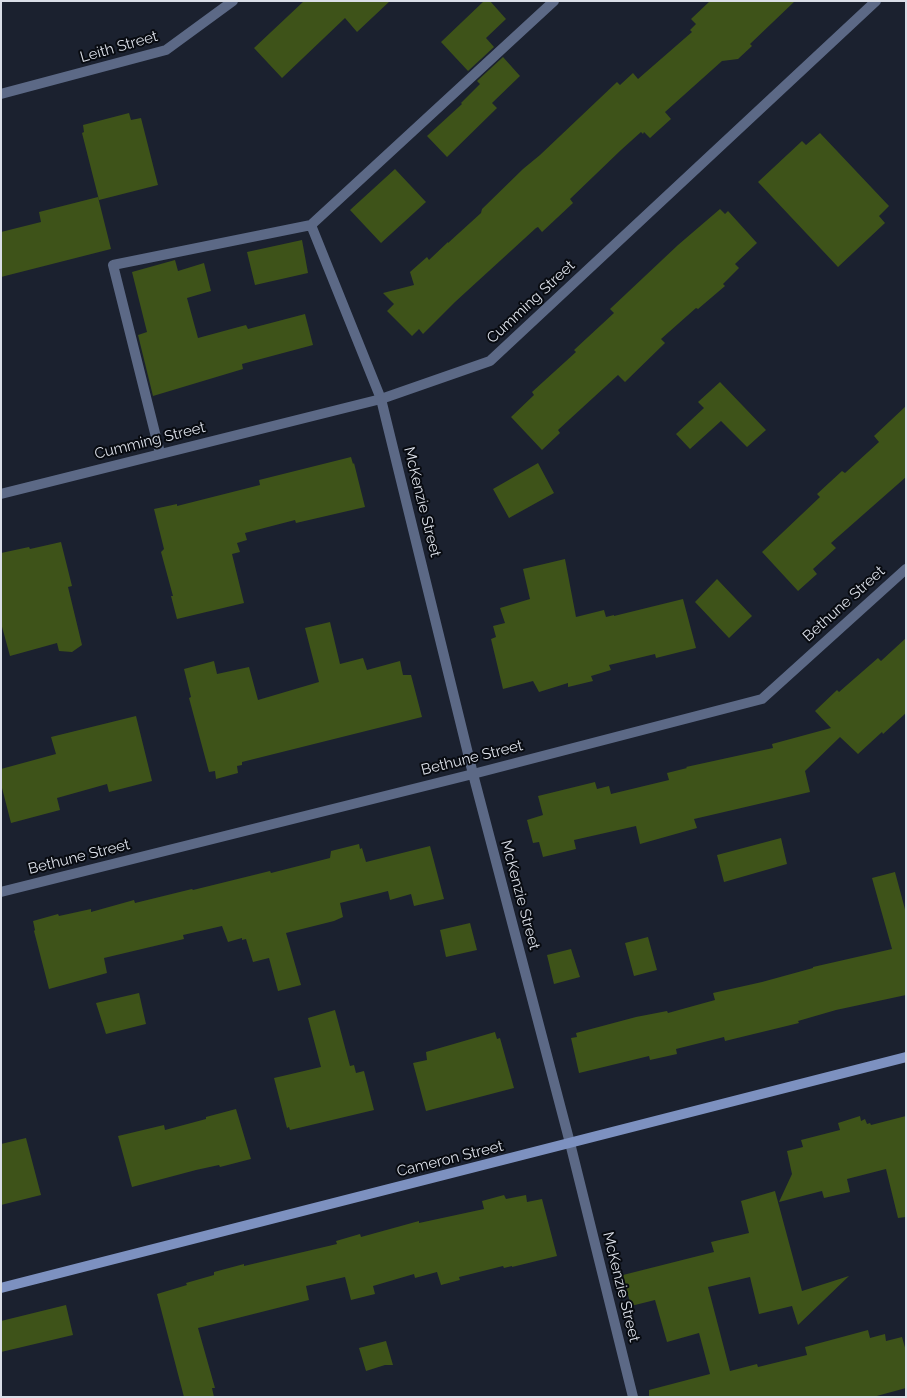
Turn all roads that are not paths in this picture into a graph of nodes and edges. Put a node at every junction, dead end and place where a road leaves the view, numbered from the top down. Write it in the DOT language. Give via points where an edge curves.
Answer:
graph roads {
  1 [pos="233,1"];
  2 [pos="554,1"];
  3 [pos="876,1"];
  4 [pos="1,94"];
  5 [pos="311,226"];
  6 [pos="381,400"];
  7 [pos="160,453"];
  8 [pos="1,494"];
  9 [pos="906,569"];
  10 [pos="473,774"];
  11 [pos="1,892"];
  12 [pos="906,1057"];
  13 [pos="570,1143"];
  14 [pos="1,1288"];
  15 [pos="633,1397"];
  1 -- 4 [label="street, Leith Street" via="166,50"];
  2 -- 5 [label="street"];
  3 -- 6 [label="street, Cumming Street" via="490,361"];
  5 -- 6 [label="street, McKenzie Street"];
  5 -- 7 [label="street" via="113,265"];
  6 -- 7 [label="street, Cumming Street"];
  6 -- 10 [label="street, McKenzie Street"];
  7 -- 8 [label="street, Cumming Street"];
  9 -- 10 [label="street, Bethune Street" via="762,699"];
  10 -- 11 [label="street, Bethune Street"];
  10 -- 13 [label="street, McKenzie Street"];
  12 -- 13 [label="street, Cameron Street"];
  13 -- 14 [label="street, Cameron Street"];
  13 -- 15 [label="street, McKenzie Street"];
}
